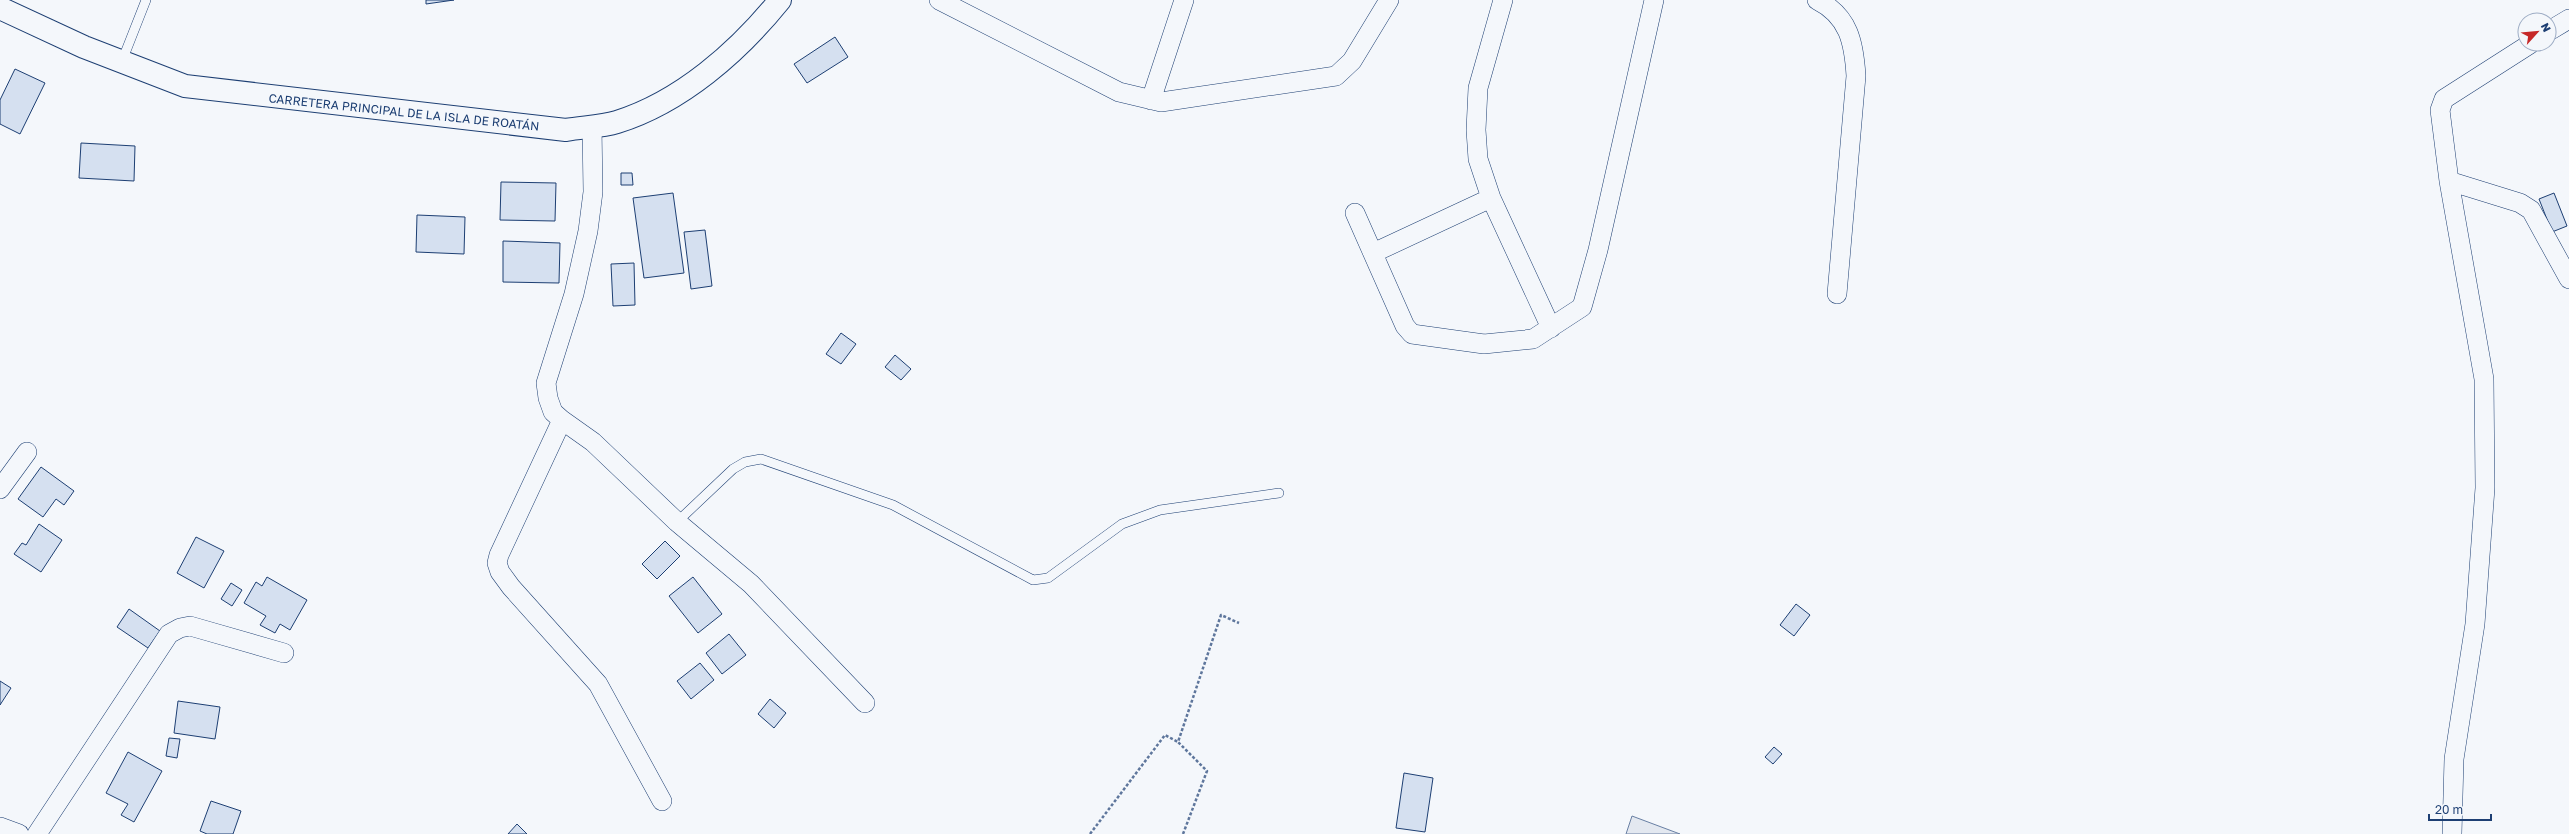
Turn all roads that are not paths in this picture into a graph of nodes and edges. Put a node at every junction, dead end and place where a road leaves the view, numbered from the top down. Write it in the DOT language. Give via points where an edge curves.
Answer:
graph roads {
  1 [pos="146,0"];
  2 [pos="780,0"];
  3 [pos="1184,0"];
  4 [pos="1389,0"];
  5 [pos="1503,0"];
  6 [pos="1654,0"];
  7 [pos="1817,0"];
  8 [pos="946,4"];
  9 [pos="0,8"];
  10 [pos="2569,19"];
  11 [pos="2557,27"];
  12 [pos="2517,52"];
  13 [pos="121,63"];
  14 [pos="1151,100"];
  15 [pos="592,126"];
  16 [pos="2449,181"];
  17 [pos="1491,198"];
  18 [pos="1355,212"];
  19 [pos="1373,253"];
  20 [pos="2569,279"];
  21 [pos="1837,294"];
  22 [pos="1551,328"];
  23 [pos="562,420"];
  24 [pos="27,452"];
  25 [pos="0,488"];
  26 [pos="1279,493"];
  27 [pos="677,522"];
  28 [pos="284,653"];
  29 [pos="865,703"];
  30 [pos="662,801"];
  31 [pos="0,827"];
  32 [pos="19,834"];
  33 [pos="37,834"];
  34 [pos="2452,834"];
  1 -- 13 [label="lane"];
  2 -- 15 [label="main road, CARRETERA PRINCIPAL DE LA ISLA DE ROATÁN" via="717,65 661,104 616,122"];
  3 -- 14 [label="street"];
  4 -- 14 [label="street" via="1352,61 1336,76 1161,102"];
  5 -- 17 [label="street" via="1478,88 1478,159"];
  6 -- 22 [label="street" via="1598,250 1582,307"];
  7 -- 21 [label="street" via="1832,8 1847,30 1855,49 1856,76"];
  8 -- 14 [label="street" via="1119,92"];
  9 -- 13 [label="main road, CARRETERA PRINCIPAL DE LA ISLA DE ROATÁN"];
  10 -- 11 [label="street"];
  12 -- 16 [label="street" via="2444,99 2440,110 2440,124"];
  13 -- 15 [label="main road, CARRETERA PRINCIPAL DE LA ISLA DE ROATÁN" via="185,86 566,130"];
  15 -- 23 [label="street" via="593,192 588,231 574,294 546,383 553,412"];
  16 -- 20 [label="street" via="2520,203 2531,210"];
  16 -- 34 [label="street" via="2484,379 2485,488 2475,624 2454,759"];
  17 -- 19 [label="street"];
  17 -- 22 [label="street"];
  18 -- 19 [label="street"];
  19 -- 22 [label="street" via="1405,326 1412,334 1484,344 1532,338"];
  23 -- 27 [label="street" via="608,455"];
  23 -- 30 [label="street" via="497,563 511,587 598,684"];
  24 -- 25 [label="street"];
  26 -- 27 [label="lane" via="1160,510 1122,524 1048,578 1033,580 893,505 761,459 745,462 733,469"];
  27 -- 29 [label="street" via="751,584"];
  28 -- 33 [label="street" via="190,626 168,634"];
  31 -- 32 [label="street"];
}
